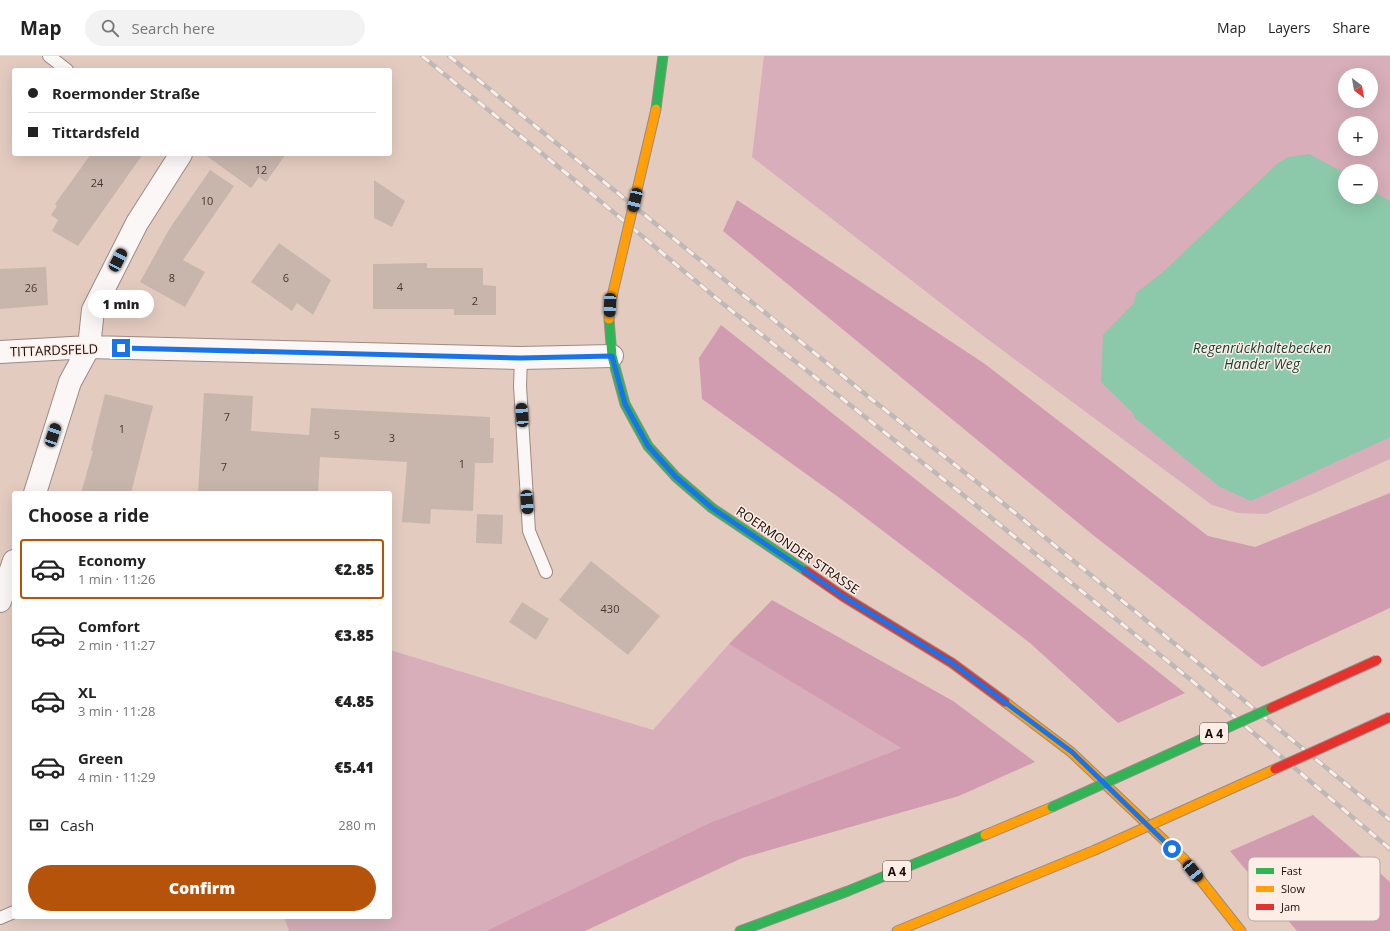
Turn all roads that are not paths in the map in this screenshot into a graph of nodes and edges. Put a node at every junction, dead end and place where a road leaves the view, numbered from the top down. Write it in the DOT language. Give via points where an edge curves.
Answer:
graph roads {
  1 [pos="49,56"];
  2 [pos="663,56"];
  3 [pos="64,68"];
  4 [pos="177,156"];
  5 [pos="90,347"];
  6 [pos="0,352"];
  7 [pos="612,356"];
  8 [pos="521,358"];
  9 [pos="36,491"];
  10 [pos="12,567"];
  11 [pos="546,572"];
  12 [pos="0,601"];
  13 [pos="1380,658"];
  14 [pos="1390,717"];
  15 [pos="12,913"];
  16 [pos="0,918"];
  17 [pos="740,931"];
  18 [pos="897,931"];
  19 [pos="1241,931"];
  1 -- 3 [label="lane"];
  2 -- 7 [label="main road, ROERMONDER STRASSE, bridge" via="656,109 610,305"];
  4 -- 5 [label="street" via="137,223 93,310"];
  5 -- 6 [label="street, TITTARDSFELD"];
  5 -- 8 [label="street, TITTARDSFELD"];
  5 -- 9 [label="street" via="70,382"];
  7 -- 8 [label="street, TITTARDSFELD"];
  7 -- 19 [label="main road, ROERMONDER STRASSE" via="625,404 648,446 676,477 712,508 844,597 952,663 1072,752 1184,860"];
  8 -- 11 [label="lane" via="520,386 529,531"];
  10 -- 12 [label="street"];
  13 -- 17 [label="main road, A 4, bridge" via="1052,807 848,891"];
  14 -- 18 [label="main road, bridge" via="1095,850"];
  15 -- 16 [label="lane"];
}
